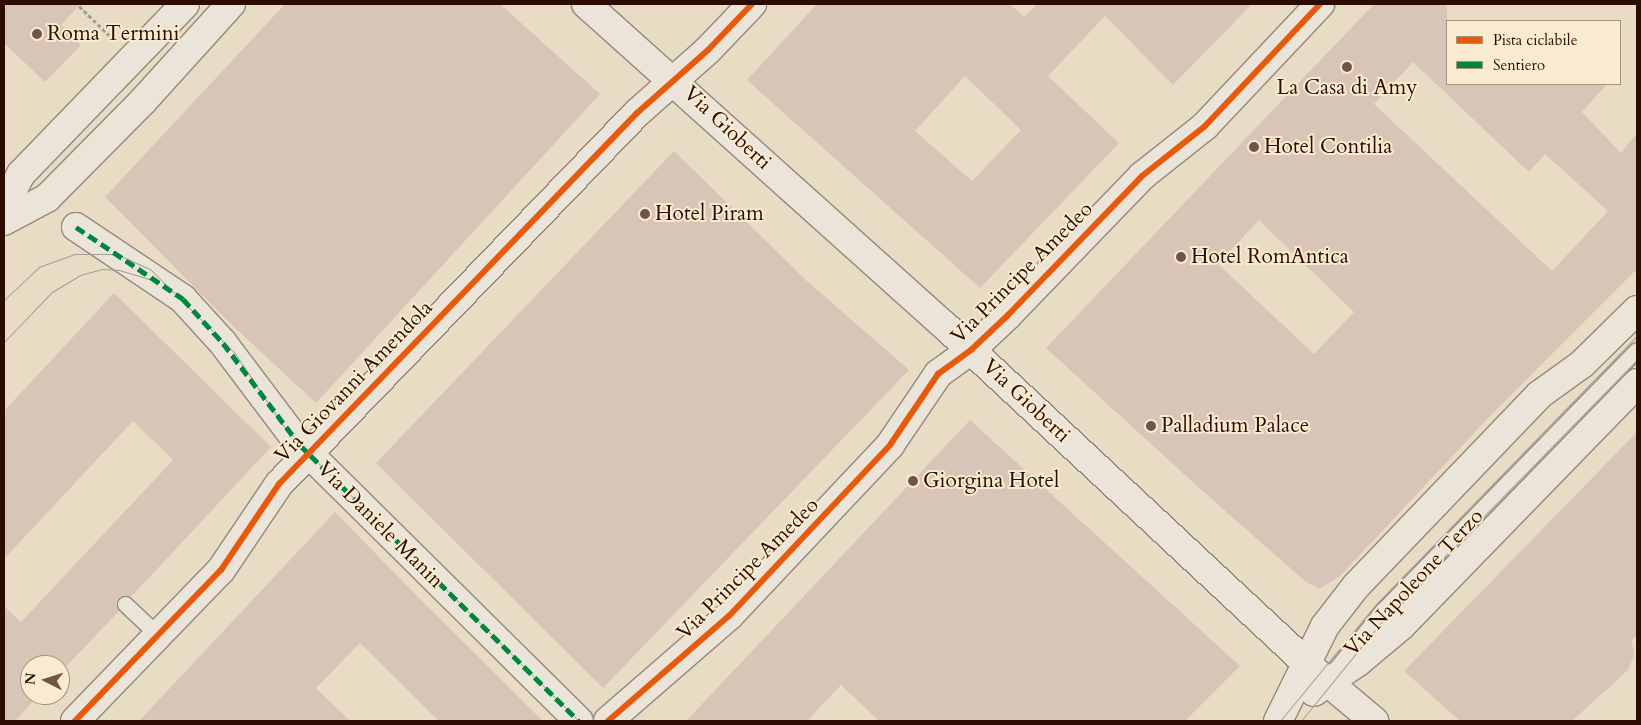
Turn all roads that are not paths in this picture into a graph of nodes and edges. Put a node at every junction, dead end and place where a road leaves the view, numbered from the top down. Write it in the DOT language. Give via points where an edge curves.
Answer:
graph roads {
  1 [pos="185,4"];
  2 [pos="231,4"];
  3 [pos="586,4"];
  4 [pos="752,4"];
  5 [pos="1320,4"];
  6 [pos="675,80"];
  7 [pos="4,207"];
  8 [pos="4,221"];
  9 [pos="76,227"];
  10 [pos="1637,310"];
  11 [pos="971,350"];
  12 [pos="1637,350"];
  13 [pos="1637,383"];
  14 [pos="308,453"];
  15 [pos="125,604"];
  16 [pos="159,636"];
  17 [pos="1306,663"];
  18 [pos="1328,682"];
  19 [pos="75,721"];
  20 [pos="579,721"];
  21 [pos="608,721"];
  22 [pos="1279,721"];
  23 [pos="1374,721"];
  1 -- 7 [label="street" via="22,174"];
  2 -- 8 [label="street" via="143,101 47,198"];
  3 -- 6 [label="street, Via Gioberti"];
  4 -- 6 [label="street, Via Giovanni Amendola"];
  5 -- 11 [label="street, Via Principe Amedeo" via="1205,126 1142,176"];
  6 -- 11 [label="street, Via Gioberti"];
  6 -- 14 [label="street, Via Giovanni Amendola" via="637,113"];
  9 -- 14 [label="street, Via Daniele Manin" via="183,299"];
  10 -- 17 [label="street, Via Napoleone Terzo" via="1582,364 1539,395 1385,553 1328,621"];
  11 -- 17 [label="street, Via Gioberti"];
  11 -- 21 [label="street, Via Principe Amedeo" via="938,374 890,445 729,616"];
  12 -- 18 [label="lane, Via Napoleone Terzo" via="1383,610"];
  13 -- 18 [label="street, Via Napoleone Terzo" via="1401,626"];
  14 -- 16 [label="street, Via Giovanni Amendola" via="267,498 221,570"];
  14 -- 20 [label="street, Via Daniele Manin"];
  15 -- 16 [label="lane"];
  16 -- 19 [label="street, Via Giovanni Amendola"];
  17 -- 18 [label="street, Via Gioberti"];
  17 -- 22 [label="street, Via Napoleone Terzo"];
  18 -- 22 [label="street"];
  18 -- 23 [label="street, Via Gioberti"];
}
